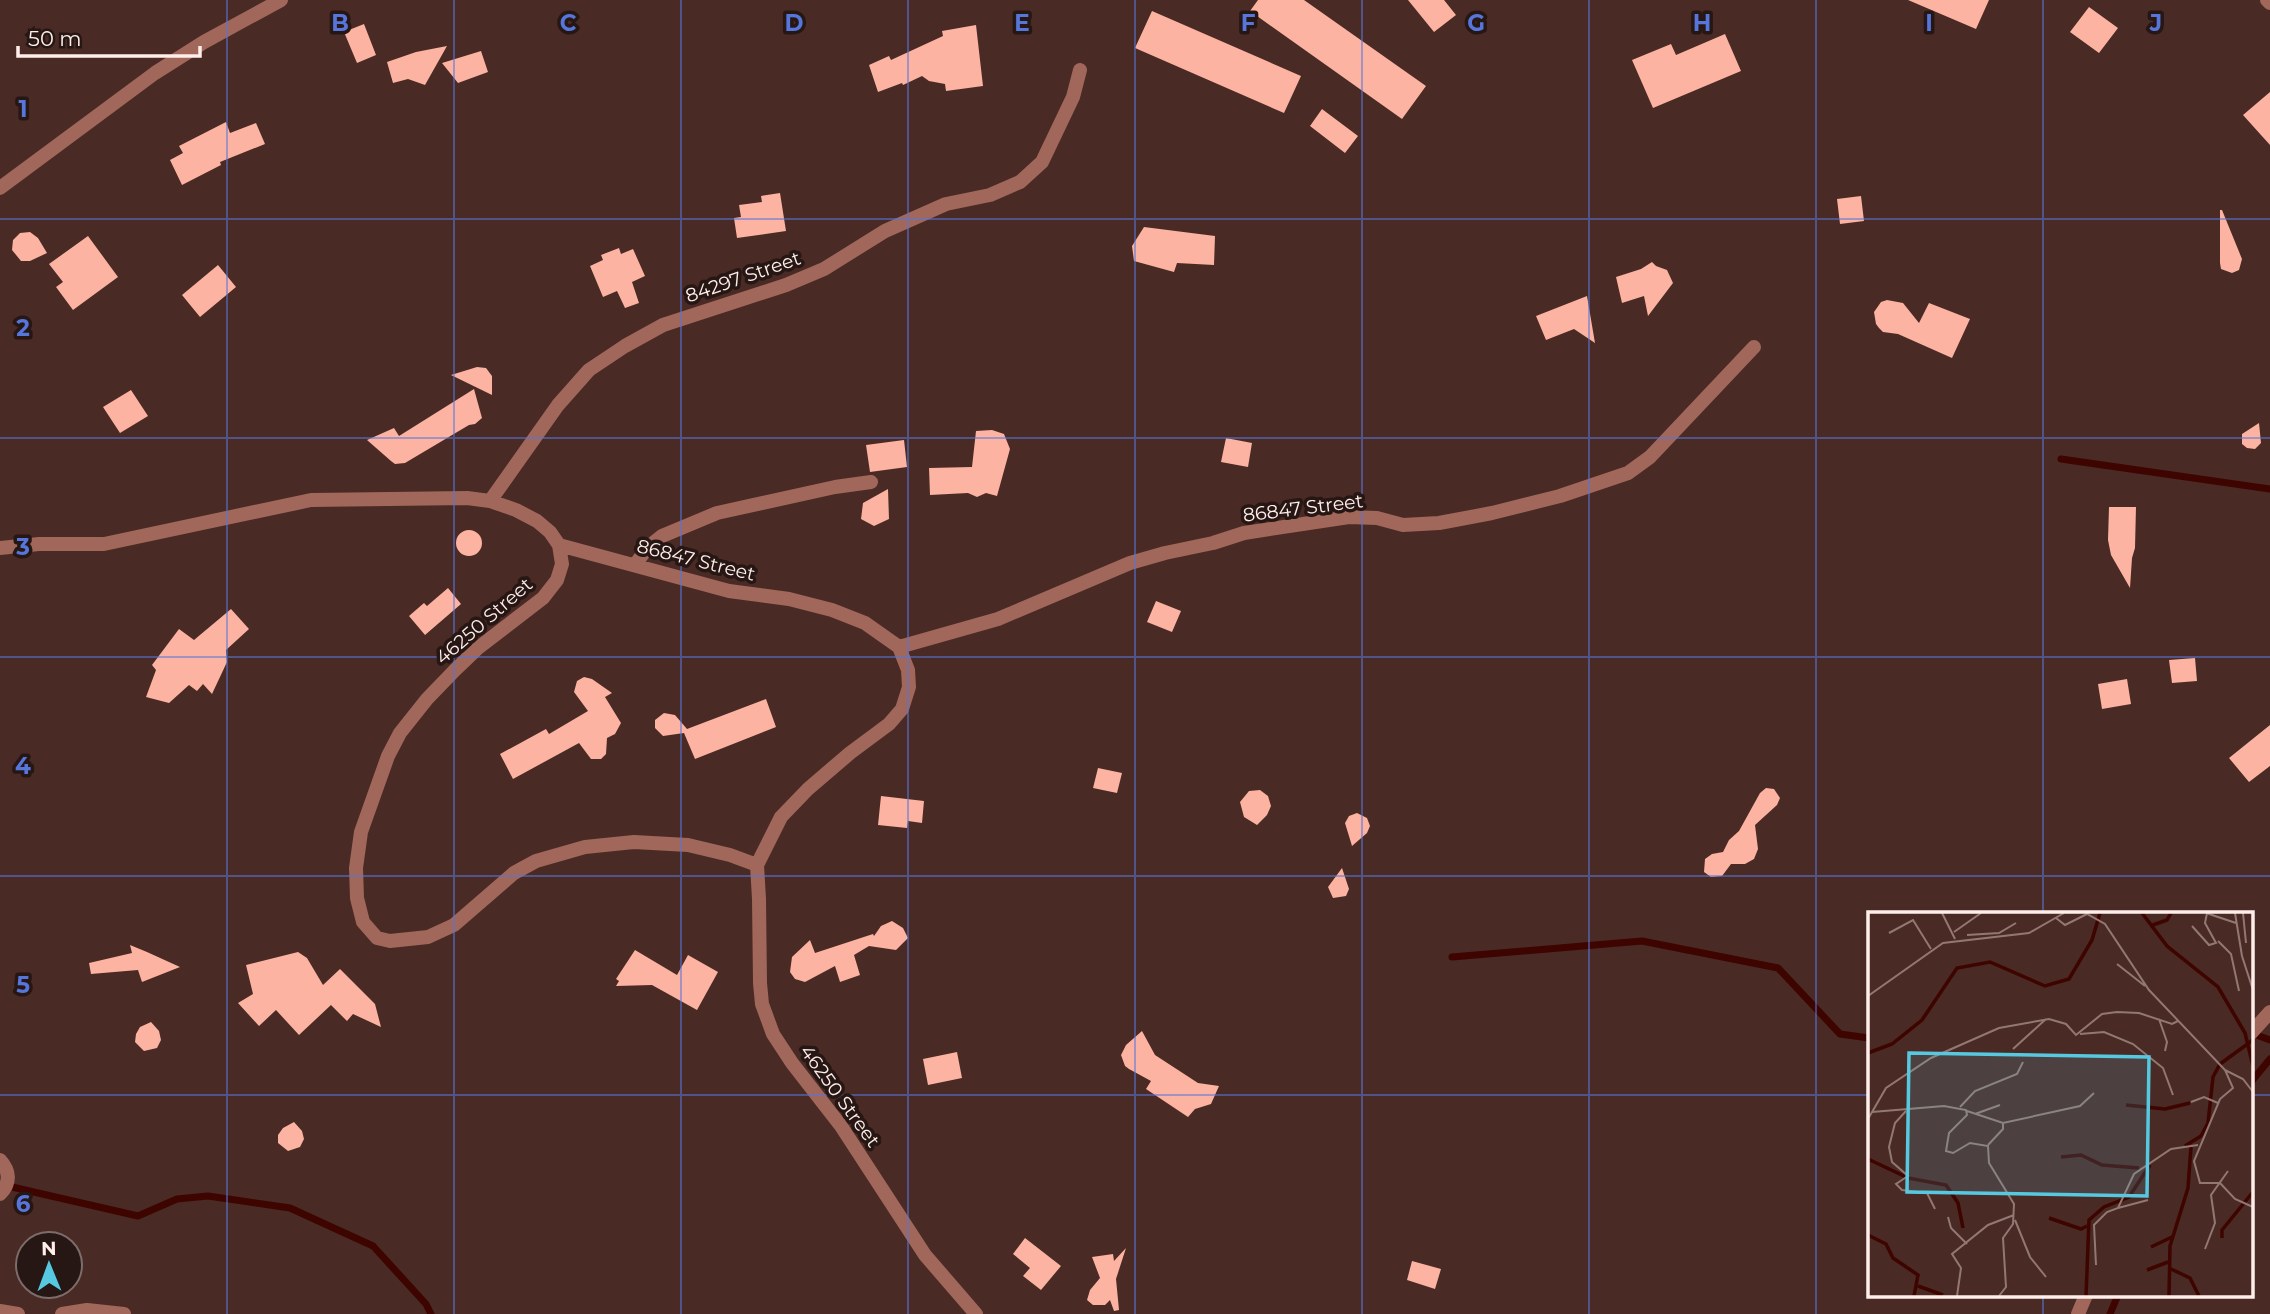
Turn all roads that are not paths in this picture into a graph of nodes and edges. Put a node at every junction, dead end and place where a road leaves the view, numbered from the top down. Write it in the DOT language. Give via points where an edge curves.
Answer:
graph roads {
  1 [pos="281,0"];
  2 [pos="1080,70"];
  3 [pos="0,188"];
  4 [pos="1754,347"];
  5 [pos="871,482"];
  6 [pos="489,500"];
  7 [pos="559,545"];
  8 [pos="0,548"];
  9 [pos="635,565"];
  10 [pos="899,647"];
  11 [pos="757,865"];
  12 [pos="2270,1012"];
  13 [pos="2252,1032"];
  14 [pos="0,1160"];
  15 [pos="0,1194"];
  16 [pos="2086,1296"];
  17 [pos="0,1311"];
  18 [pos="18,1314"];
  19 [pos="62,1314"];
  20 [pos="124,1314"];
  21 [pos="976,1314"];
  22 [pos="2078,1314"];
  1 -- 3 [label="street" via="155,74"];
  2 -- 6 [label="street, 84297 Street" via="1073,97 1042,162 1020,182 990,195 946,204 885,231 824,269 663,325 625,346 589,370 558,405"];
  4 -- 10 [label="street, 86847 Street" via="1650,457 1628,473 1560,496 1439,523 1403,525 1349,517 1244,533 1130,563 998,619"];
  5 -- 9 [label="street" via="717,513 662,536"];
  6 -- 7 [label="street" via="537,521"];
  6 -- 8 [label="street" via="311,500 104,544"];
  7 -- 9 [label="street, 86847 Street"];
  7 -- 11 [label="street, 46250 Street" via="562,564 543,598 455,670 400,733 388,756 361,832 356,868 363,922 377,938 390,941 428,937 454,925 514,873 536,861 585,847 634,842 688,845"];
  9 -- 10 [label="street, 86847 Street" via="729,591 832,610 865,623"];
  10 -- 11 [label="street" via="909,687 902,709 781,817"];
  11 -- 21 [label="street, 46250 Street" via="760,984 773,1034 841,1126 925,1255"];
  12 -- 13 [label="street"];
  14 -- 15 [label="street" via="8,1171"];
  16 -- 22 [label="street"];
  17 -- 18 [label="street"];
  19 -- 20 [label="street" via="87,1310"];
}
